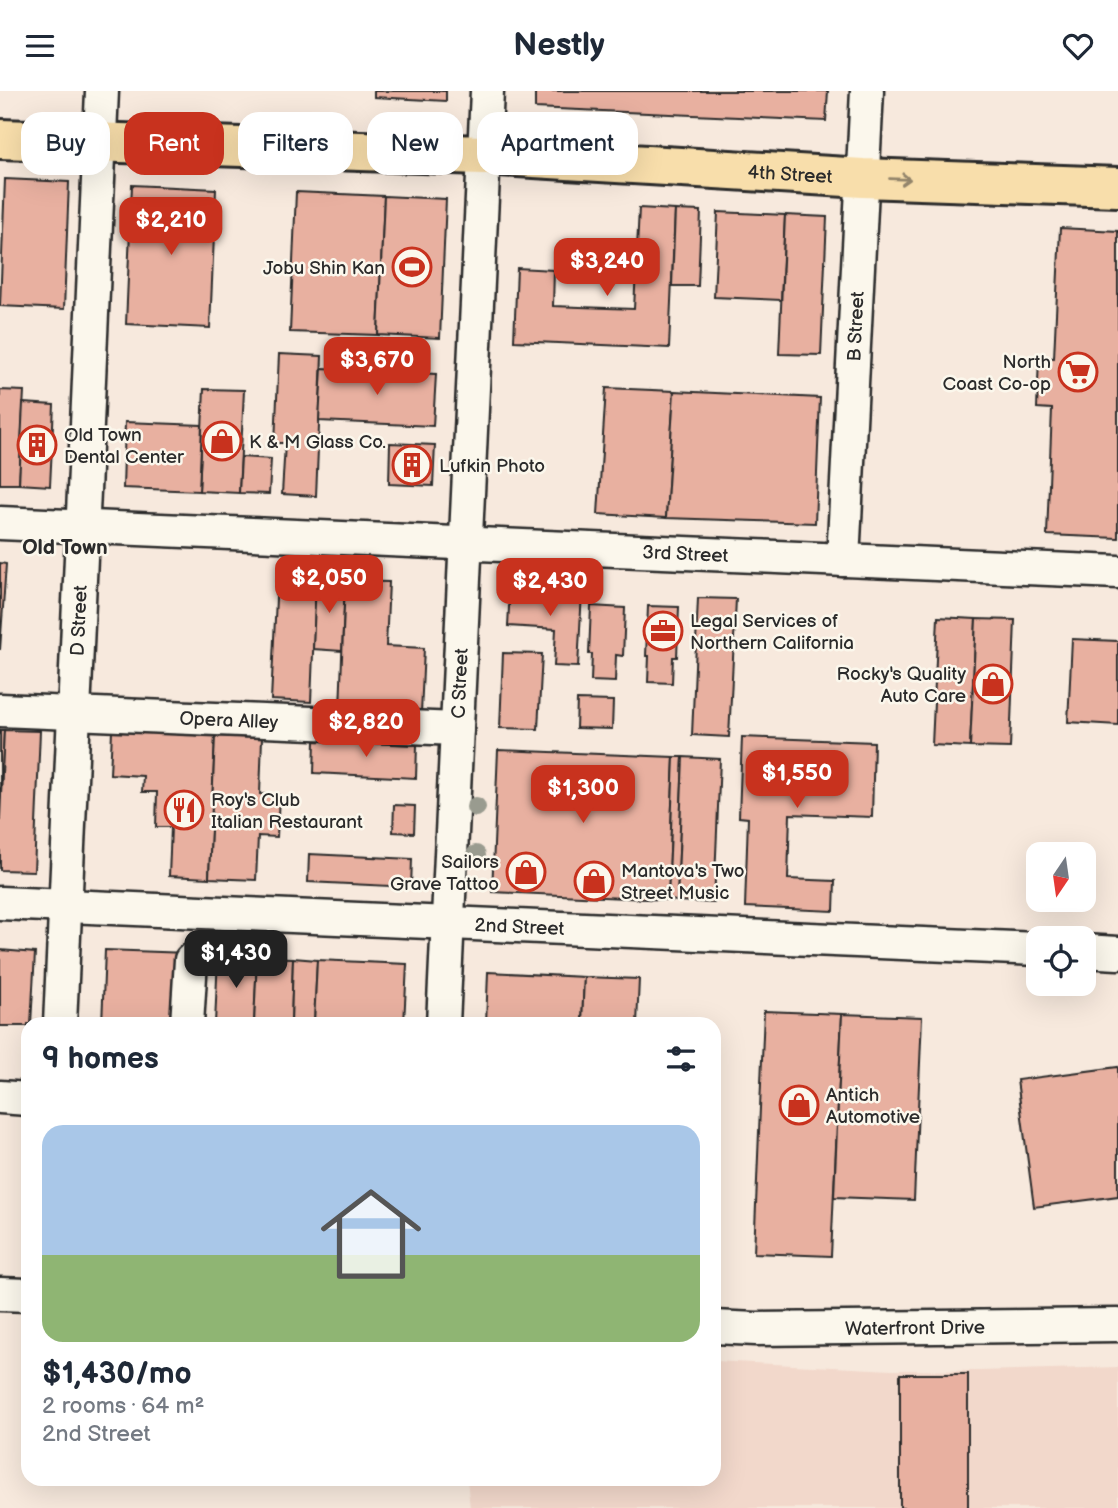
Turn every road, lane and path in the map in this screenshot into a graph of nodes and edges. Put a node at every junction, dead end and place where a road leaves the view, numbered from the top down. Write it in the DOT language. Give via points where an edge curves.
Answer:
graph roads {
  1 [pos="102,91"];
  2 [pos="487,91"];
  3 [pos="867,91"];
  4 [pos="101,112"];
  5 [pos="486,112"];
  6 [pos="0,139"];
  7 [pos="21,140"];
  8 [pos="110,143"];
  9 [pos="477,155"];
  10 [pos="638,164"];
  11 [pos="98,175"];
  12 [pos="482,175"];
  13 [pos="863,178"];
  14 [pos="1118,187"];
  15 [pos="0,523"];
  16 [pos="83,526"];
  17 [pos="466,544"];
  18 [pos="843,560"];
  19 [pos="1118,572"];
  20 [pos="0,710"];
  21 [pos="74,713"];
  22 [pos="457,729"];
  23 [pos="0,903"];
  24 [pos="65,906"];
  25 [pos="448,923"];
  26 [pos="1026,948"];
  27 [pos="1096,952"];
  28 [pos="1118,953"];
  29 [pos="191,960"];
  30 [pos="60,1017"];
  31 [pos="187,1017"];
  32 [pos="443,1017"];
  33 [pos="0,1097"];
  34 [pos="21,1098"];
  35 [pos="0,1294"];
  36 [pos="21,1295"];
  37 [pos="1118,1325"];
  38 [pos="721,1327"];
  1 -- 4 [label="street, D Street"];
  2 -- 5 [label="street, C Street"];
  3 -- 13 [label="street, B Street"];
  6 -- 7 [label="highway, 4th Street"];
  8 -- 9 [label="highway, 4th Street"];
  10 -- 13 [label="highway, 4th Street"];
  11 -- 16 [label="street, D Street"];
  12 -- 17 [label="street, C Street"];
  13 -- 14 [label="highway, 4th Street, one-way"];
  13 -- 18 [label="street, B Street"];
  15 -- 16 [label="street, 3rd Street"];
  16 -- 17 [label="street, 3rd Street"];
  16 -- 21 [label="street, D Street"];
  17 -- 18 [label="street, 3rd Street"];
  17 -- 22 [label="street, C Street"];
  18 -- 19 [label="street, 3rd Street"];
  20 -- 21 [label="street, Opera Alley"];
  21 -- 22 [label="street, Opera Alley"];
  21 -- 24 [label="street, D Street"];
  22 -- 25 [label="street, C Street"];
  23 -- 24 [label="street, 2nd Street"];
  24 -- 25 [label="street, 2nd Street"];
  24 -- 30 [label="street, D Street"];
  25 -- 26 [label="street, 2nd Street"];
  25 -- 32 [label="street, C Street"];
  27 -- 28 [label="street"];
  29 -- 31 [label="street"];
  33 -- 34 [label="street"];
  35 -- 36 [label="street"];
  37 -- 38 [label="street, Waterfront Drive"];
}
